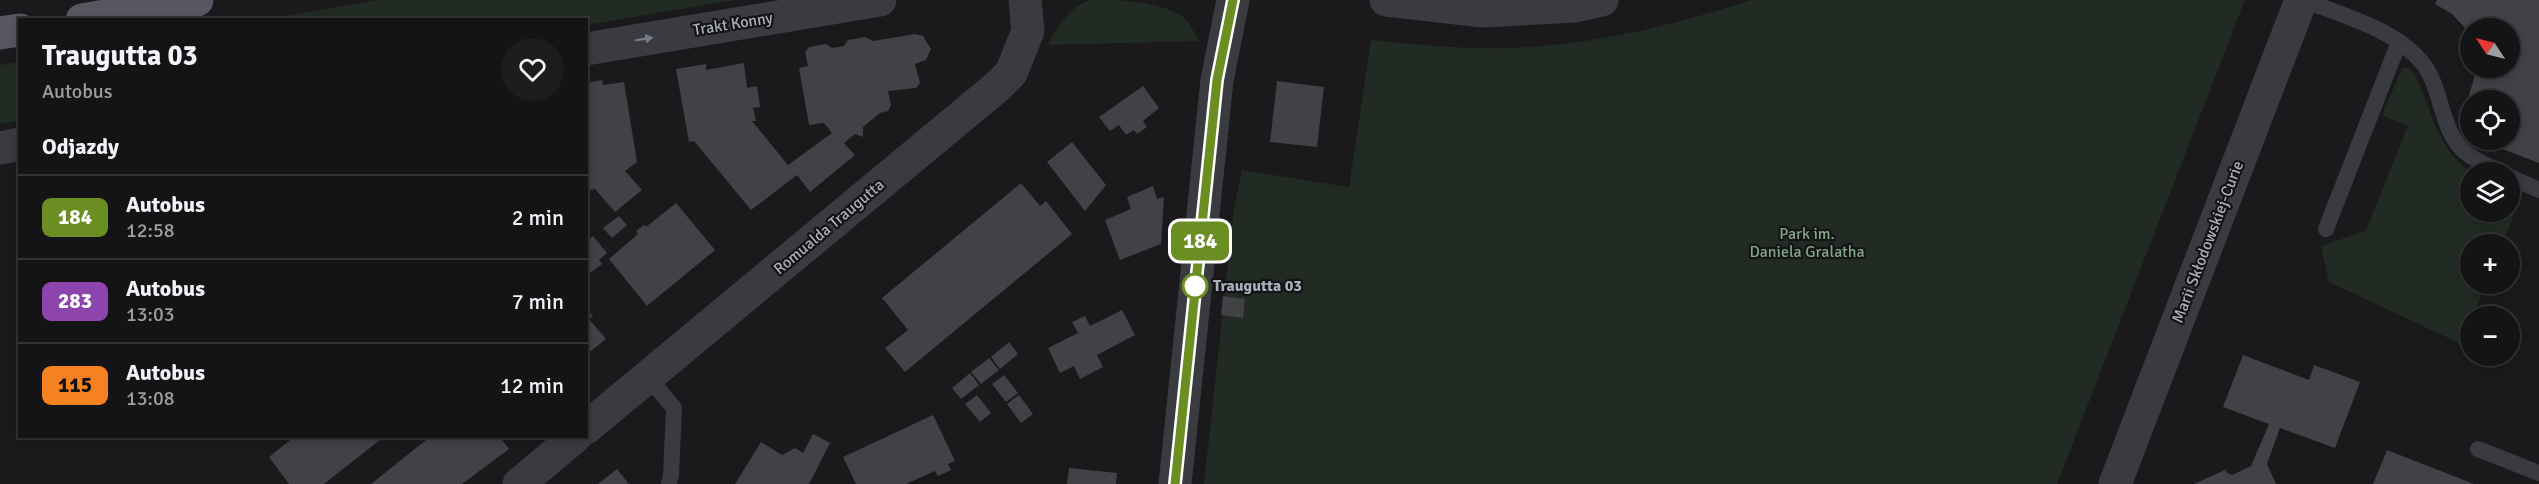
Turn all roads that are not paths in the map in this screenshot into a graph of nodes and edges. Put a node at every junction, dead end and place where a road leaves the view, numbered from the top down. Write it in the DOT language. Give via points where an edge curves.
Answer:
graph roads {
  1 [pos="197,0"];
  2 [pos="880,0"];
  3 [pos="1025,0"];
  4 [pos="1233,0"];
  5 [pos="1386,0"];
  6 [pos="1602,0"];
  7 [pos="2302,0"];
  8 [pos="94,18"];
  9 [pos="18,30"];
  10 [pos="0,33"];
  11 [pos="2399,42"];
  12 [pos="588,49"];
  13 [pos="18,144"];
  14 [pos="0,148"];
  15 [pos="2483,162"];
  16 [pos="2520,181"];
  17 [pos="2539,190"];
  18 [pos="2326,229"];
  19 [pos="648,377"];
  20 [pos="588,426"];
  21 [pos="574,438"];
  22 [pos="2478,449"];
  23 [pos="2539,473"];
  24 [pos="519,484"];
  25 [pos="669,484"];
  26 [pos="1175,484"];
  27 [pos="2115,484"];
  1 -- 8 [label="main road"];
  12 -- 2 [label="street, Trakt Konny, one-way"];
  3 -- 19 [label="street, Romualda Traugutta" via="1028,31 1011,73"];
  4 -- 26 [label="street" via="1217,80"];
  5 -- 6 [label="street" via="1483,11 1575,6"];
  7 -- 11 [label="lane"];
  7 -- 27 [label="street, Marii Skłodowskiej-Curie"];
  9 -- 10 [label="main road"];
  11 -- 15 [label="lane" via="2425,66 2453,136 2464,151"];
  11 -- 18 [label="lane"];
  13 -- 14 [label="street"];
  16 -- 17 [label="lane"];
  19 -- 20 [label="street, Romualda Traugutta"];
  19 -- 25 [label="lane" via="674,408"];
  21 -- 24 [label="street"];
  22 -- 23 [label="lane"];
}
